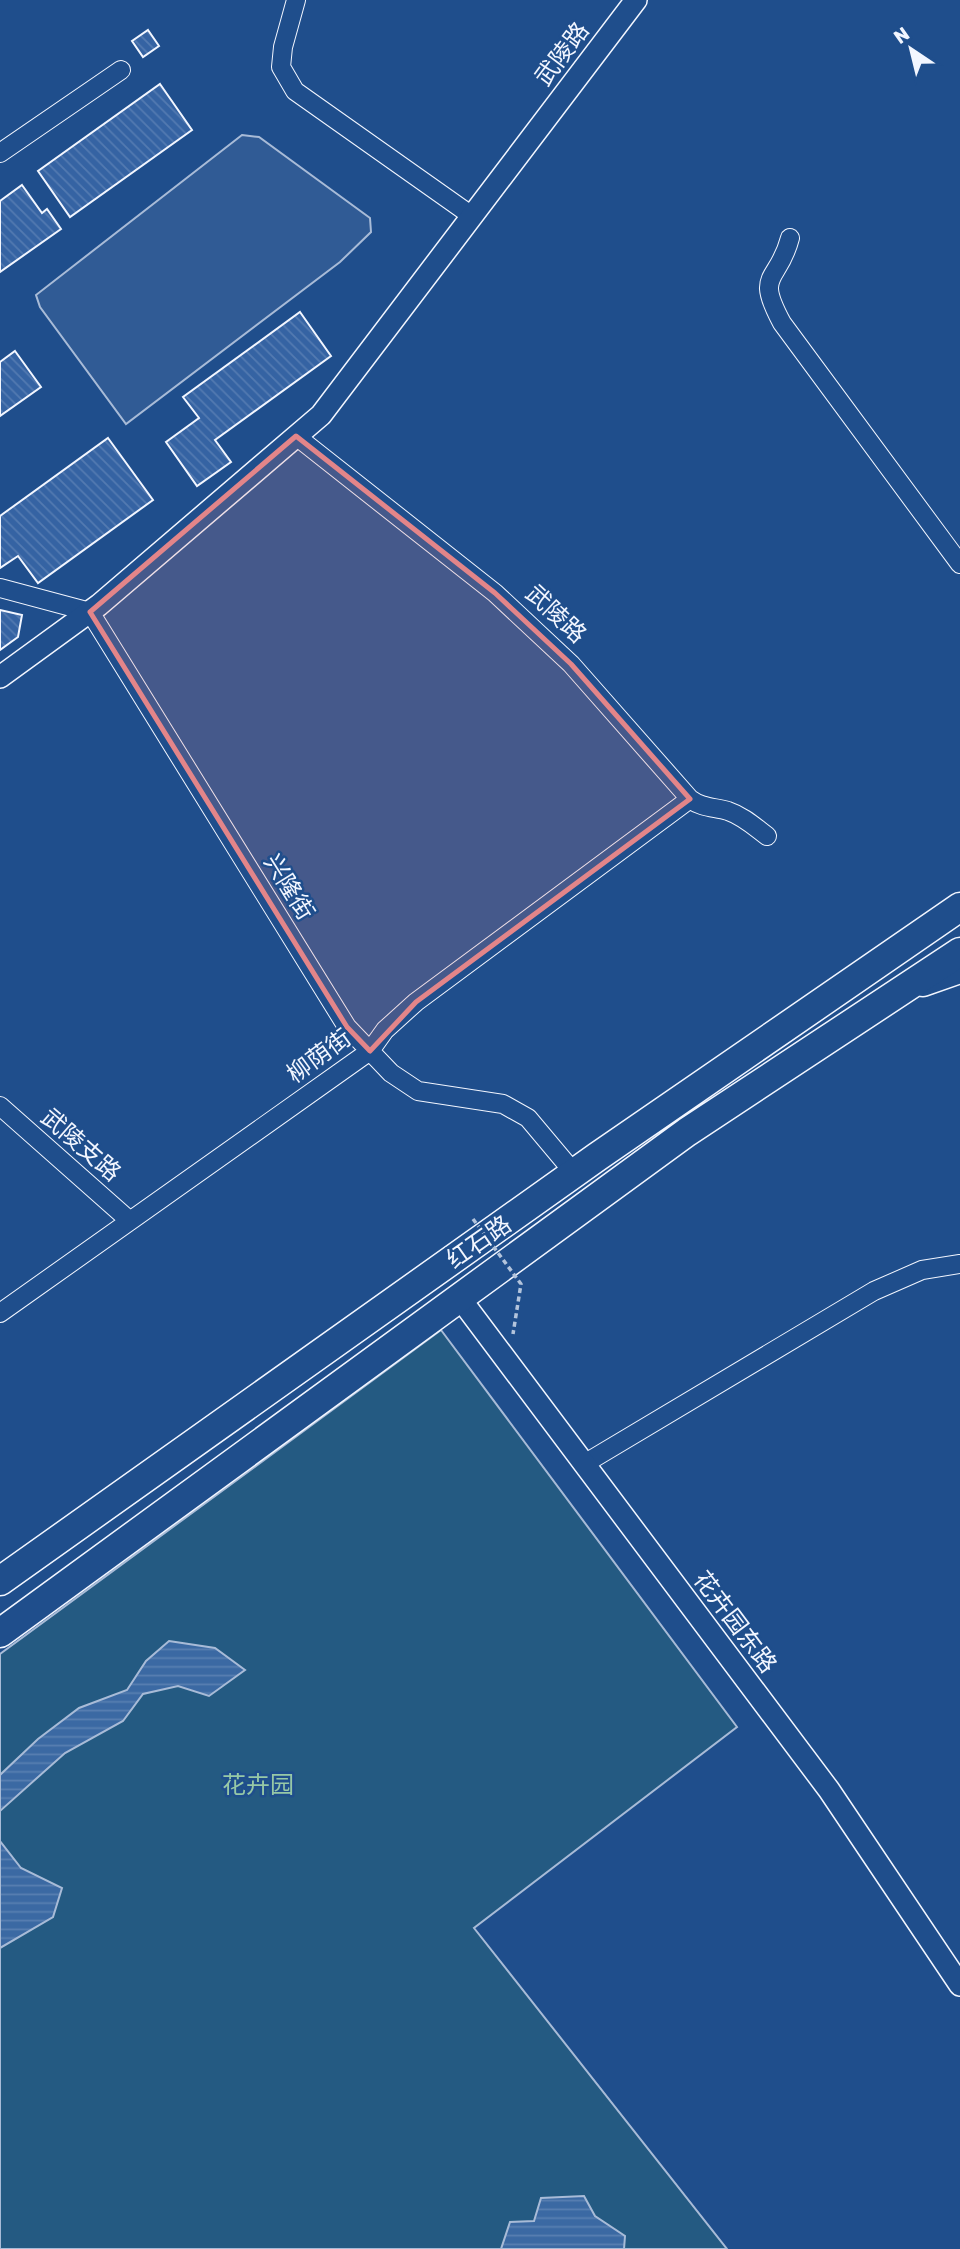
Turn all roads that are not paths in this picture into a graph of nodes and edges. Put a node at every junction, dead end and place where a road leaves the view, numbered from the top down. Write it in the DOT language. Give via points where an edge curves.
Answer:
graph roads {
  1 [pos="296,0"];
  2 [pos="636,0"];
  3 [pos="121,70"];
  4 [pos="0,153"];
  5 [pos="472,216"];
  6 [pos="790,238"];
  7 [pos="296,436"];
  8 [pos="960,564"];
  9 [pos="0,588"];
  10 [pos="90,612"];
  11 [pos="0,677"];
  12 [pos="690,799"];
  13 [pos="767,836"];
  14 [pos="960,907"];
  15 [pos="960,953"];
  16 [pos="960,971"];
  17 [pos="902,991"];
  18 [pos="370,1051"];
  19 [pos="3,1113"];
  20 [pos="575,1174"];
  21 [pos="130,1221"];
  22 [pos="960,1264"];
  23 [pos="459,1297"];
  24 [pos="0,1313"];
  25 [pos="584,1464"];
  26 [pos="0,1581"];
  27 [pos="0,1633"];
  28 [pos="960,1984"];
  1 -- 5 [label="street" via="281,67 295,91"];
  2 -- 5 [label="street, 武陵路"];
  3 -- 4 [label="street"];
  5 -- 7 [label="street, 武陵路" via="321,415"];
  6 -- 8 [label="street" via="787,253 768,278 768,297 782,323"];
  7 -- 10 [label="street, 武陵路"];
  7 -- 12 [label="street, 武陵路" via="495,593 572,664"];
  9 -- 10 [label="street"];
  10 -- 11 [label="street, 武陵路"];
  10 -- 18 [label="street, 兴隆街" via="347,1027"];
  12 -- 13 [label="street, 武陵路" via="747,820"];
  12 -- 18 [label="street, 柳荫街" via="416,1002"];
  14 -- 20 [label="highway, 红石路"];
  15 -- 17 [label="highway, 红石路"];
  16 -- 17 [label="main road, 红石路"];
  17 -- 23 [label="highway, 红石路" via="687,1132"];
  18 -- 20 [label="street, 兴隆街" via="418,1091 503,1104 528,1118"];
  18 -- 21 [label="street, 柳荫街"];
  19 -- 21 [label="street, 武陵支路"];
  20 -- 26 [label="highway, 红石路"];
  21 -- 24 [label="street, 柳荫街"];
  22 -- 25 [label="street" via="922,1270 874,1291"];
  23 -- 25 [label="street, 花卉园东路"];
  23 -- 27 [label="highway, 红石路"];
  25 -- 28 [label="street, 花卉园东路" via="829,1790"];
}
